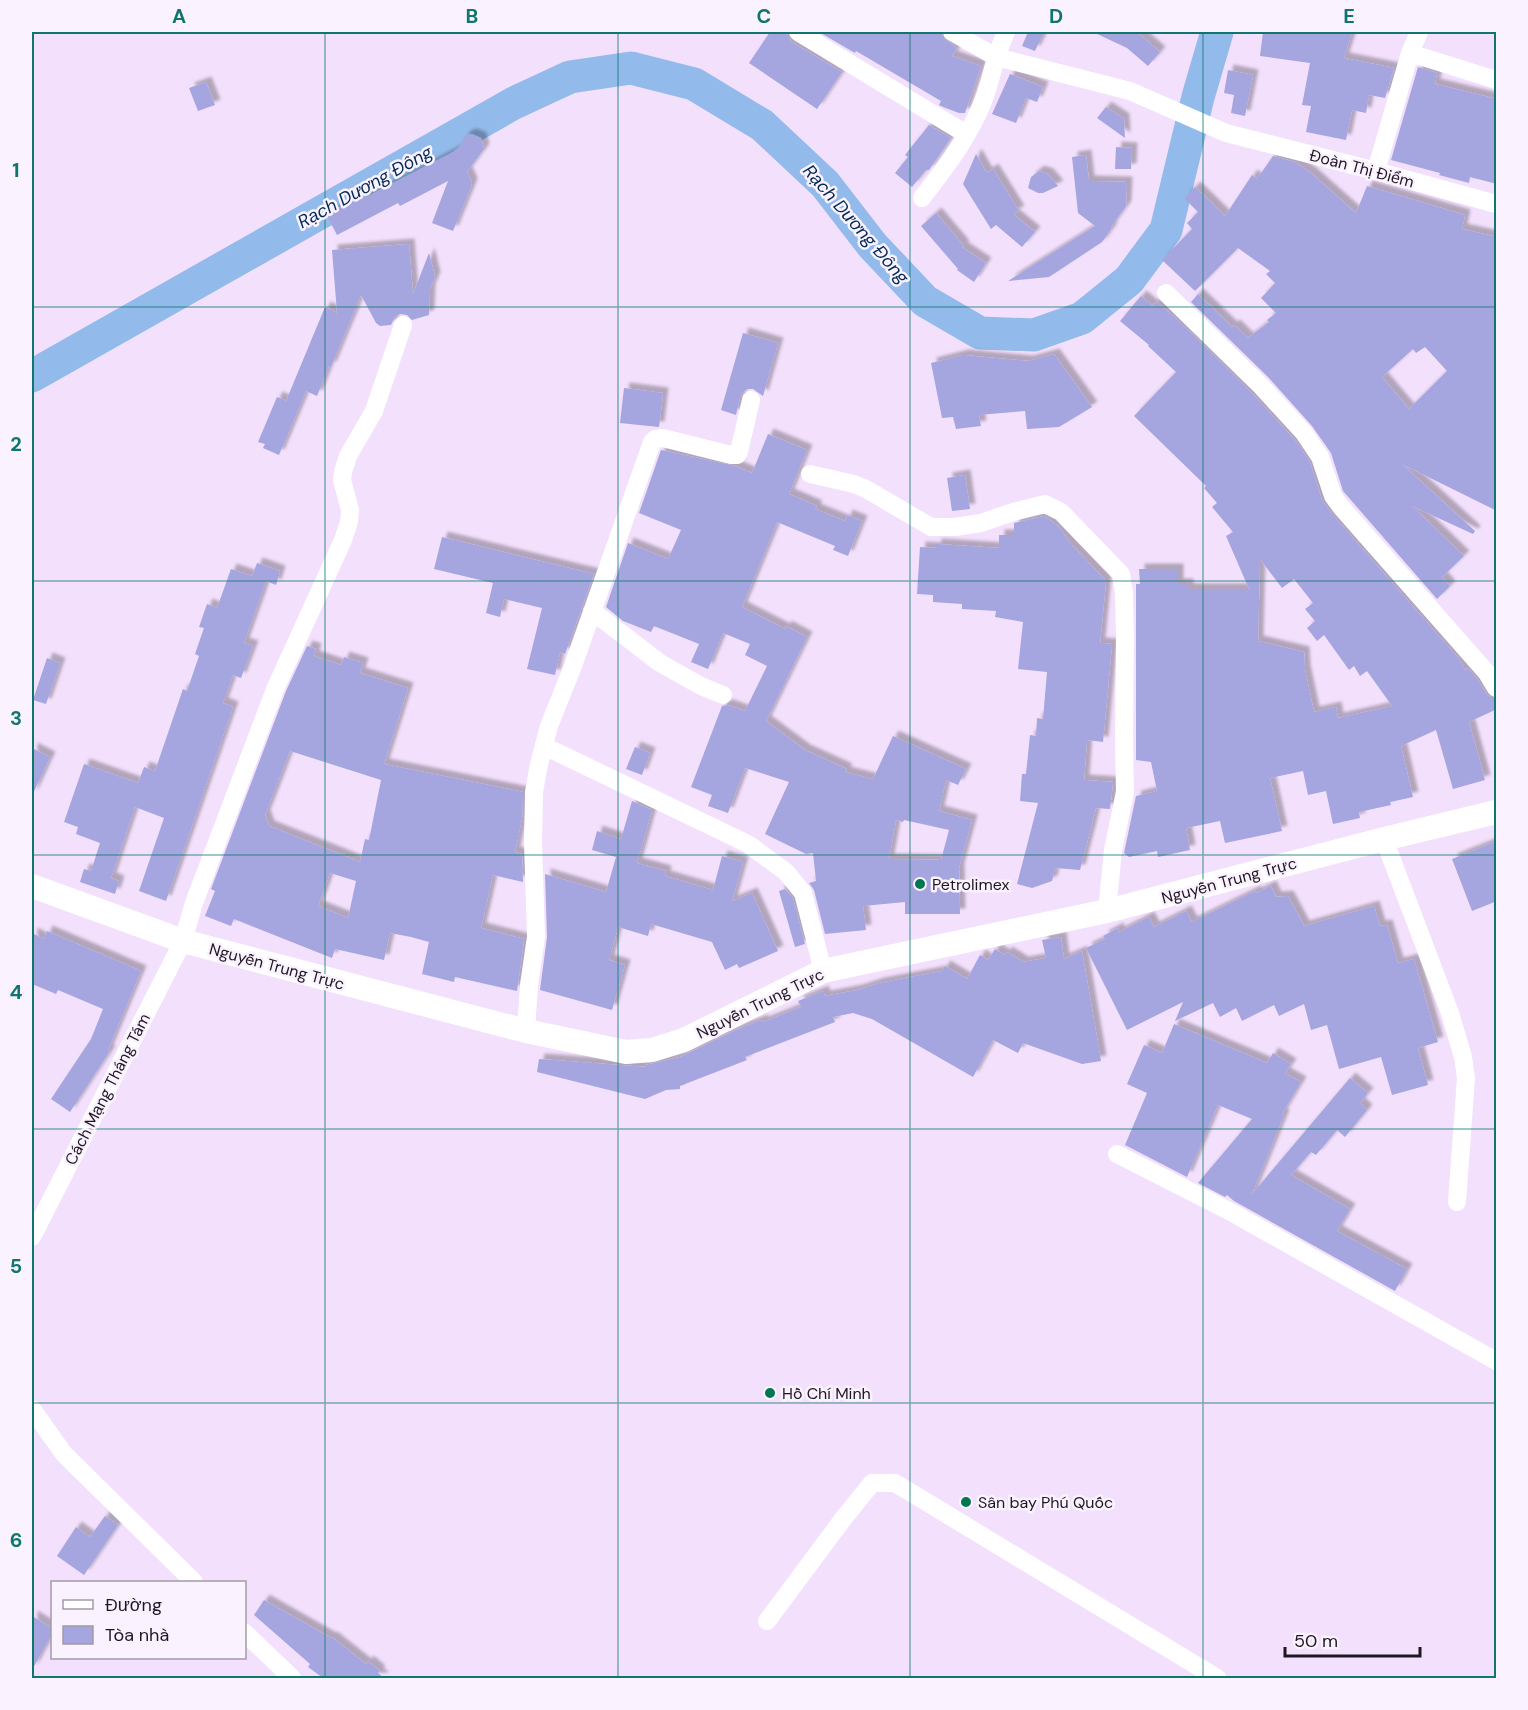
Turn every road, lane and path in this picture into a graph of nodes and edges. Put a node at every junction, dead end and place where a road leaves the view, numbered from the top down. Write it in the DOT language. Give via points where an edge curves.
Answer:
graph roads {
  1 [pos="798,32"];
  2 [pos="952,32"];
  3 [pos="1006,32"];
  4 [pos="1419,32"];
  5 [pos="1410,53"];
  6 [pos="996,57"];
  7 [pos="1497,80"];
  8 [pos="966,134"];
  9 [pos="1377,171"];
  10 [pos="922,198"];
  11 [pos="1497,204"];
  12 [pos="1166,293"];
  13 [pos="403,325"];
  14 [pos="751,400"];
  15 [pos="810,474"];
  16 [pos="592,611"];
  17 [pos="1497,688"];
  18 [pos="723,695"];
  19 [pos="544,746"];
  20 [pos="1497,812"];
  21 [pos="1384,839"];
  22 [pos="32,886"];
  23 [pos="1107,911"];
  24 [pos="183,941"];
  25 [pos="823,971"];
  26 [pos="526,1031"];
  27 [pos="1117,1154"];
  28 [pos="1457,1202"];
  29 [pos="32,1237"];
  30 [pos="1497,1361"];
  31 [pos="32,1409"];
  32 [pos="193,1581"];
  33 [pos="767,1621"];
  34 [pos="246,1634"];
  35 [pos="292,1678"];
  36 [pos="1217,1678"];
  1 -- 8 [label="street"];
  2 -- 6 [label="street"];
  3 -- 6 [label="street"];
  4 -- 5 [label="street"];
  5 -- 7 [label="street"];
  5 -- 9 [label="street"];
  6 -- 8 [label="street" via="977,116"];
  6 -- 9 [label="street, Đoàn Thị Điểm" via="1130,91 1226,133"];
  8 -- 10 [label="street"];
  9 -- 11 [label="street, Đoàn Thị Điểm"];
  12 -- 17 [label="street" via="1304,433 1320,457 1333,496 1341,507"];
  13 -- 24 [label="street, Cách Mạng Tháng Tám" via="374,411 343,472 350,510 343,540 276,687"];
  14 -- 16 [label="street" via="737,455 663,438 651,442"];
  15 -- 23 [label="street" via="866,489 931,527 981,523 1045,504 1061,512 1121,574 1125,792 1113,850"];
  16 -- 18 [label="street" via="660,663"];
  16 -- 19 [label="street"];
  19 -- 25 [label="street" via="748,844 786,872 803,893"];
  19 -- 26 [label="street" via="534,792 536,937"];
  20 -- 21 [label="main road, Nguyễn Trung Trực"];
  21 -- 23 [label="main road, Nguyễn Trung Trực"];
  21 -- 28 [label="street" via="1463,1057 1466,1078"];
  22 -- 24 [label="main road, Nguyễn Trung Trực"];
  23 -- 25 [label="main road, Nguyễn Trung Trực"];
  24 -- 26 [label="main road, Nguyễn Trung Trực"];
  24 -- 29 [label="street, Cách Mạng Tháng Tám"];
  25 -- 26 [label="main road, Nguyễn Trung Trực" via="684,1040 652,1050 626,1052"];
  27 -- 30 [label="street" via="1231,1212"];
  31 -- 32 [label="street" via="64,1454"];
  33 -- 36 [label="street" via="872,1483 895,1483"];
  34 -- 35 [label="street"];
}
